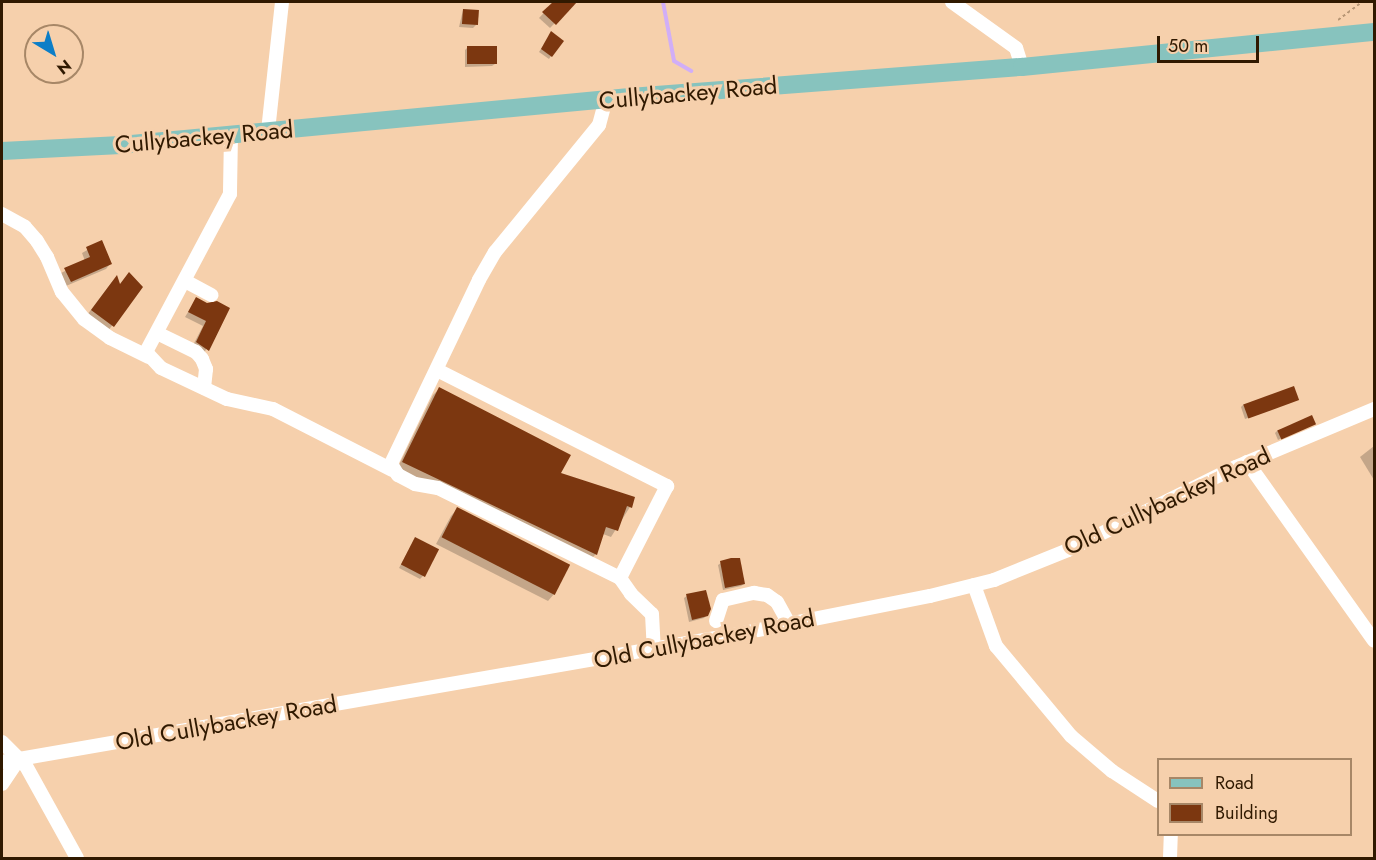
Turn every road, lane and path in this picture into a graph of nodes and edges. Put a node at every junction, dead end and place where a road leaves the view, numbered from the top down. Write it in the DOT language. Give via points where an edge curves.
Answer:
graph roads {
  1 [pos="282,2"];
  2 [pos="952,2"];
  3 [pos="1362,2"];
  4 [pos="1374,32"];
  5 [pos="1334,35"];
  6 [pos="1022,67"];
  7 [pos="606,99"];
  8 [pos="268,131"];
  9 [pos="231,134"];
  10 [pos="2,151"];
  11 [pos="2,214"];
  12 [pos="185,281"];
  13 [pos="211,295"];
  14 [pos="157,333"];
  15 [pos="149,357"];
  16 [pos="437,370"];
  17 [pos="204,388"];
  18 [pos="1374,409"];
  19 [pos="1247,462"];
  20 [pos="392,470"];
  21 [pos="620,578"];
  22 [pos="974,585"];
  23 [pos="716,621"];
  24 [pos="789,624"];
  25 [pos="1374,641"];
  26 [pos="654,649"];
  27 [pos="2,742"];
  28 [pos="19,759"];
  29 [pos="2,762"];
  30 [pos="2,784"];
  31 [pos="1157,800"];
  32 [pos="1171,836"];
  33 [pos="77,858"];
  34 [pos="1170,858"];
  1 -- 8 [label="street"];
  2 -- 6 [label="street" via="1016,48"];
  3 -- 5 [label="path" via="1334,23"];
  4 -- 5 [label="main road, Cullybackey Road"];
  5 -- 6 [label="main road, Cullybackey Road"];
  6 -- 7 [label="main road, Cullybackey Road"];
  7 -- 8 [label="main road, Cullybackey Road"];
  7 -- 16 [label="street" via="599,125 495,252"];
  8 -- 9 [label="main road, Cullybackey Road"];
  9 -- 10 [label="main road, Cullybackey Road"];
  9 -- 12 [label="street" via="230,194"];
  11 -- 15 [label="street" via="25,227 37,241 62,292 84,320 97,331"];
  12 -- 13 [label="street"];
  12 -- 14 [label="street"];
  14 -- 15 [label="street" via="146,352"];
  14 -- 17 [label="street" via="196,352 202,359 206,369"];
  15 -- 17 [label="street" via="161,368"];
  16 -- 20 [label="street"];
  16 -- 21 [label="street" via="667,486"];
  17 -- 20 [label="street" via="228,399 273,409"];
  18 -- 19 [label="street, Old Cullybackey Road"];
  19 -- 22 [label="street, Old Cullybackey Road" via="1068,550"];
  19 -- 25 [label="street"];
  20 -- 21 [label="street" via="415,484 438,488"];
  21 -- 26 [label="street" via="630,594 652,614"];
  22 -- 24 [label="street, Old Cullybackey Road"];
  22 -- 31 [label="street" via="996,646 1071,736 1112,771"];
  23 -- 24 [label="street" via="723,600 754,593 777,602"];
  24 -- 26 [label="street, Old Cullybackey Road"];
  26 -- 28 [label="street, Old Cullybackey Road"];
  27 -- 28 [label="street"];
  28 -- 29 [label="street, Old Cullybackey Road"];
  28 -- 30 [label="street"];
  28 -- 33 [label="street"];
  32 -- 34 [label="street"];
}
